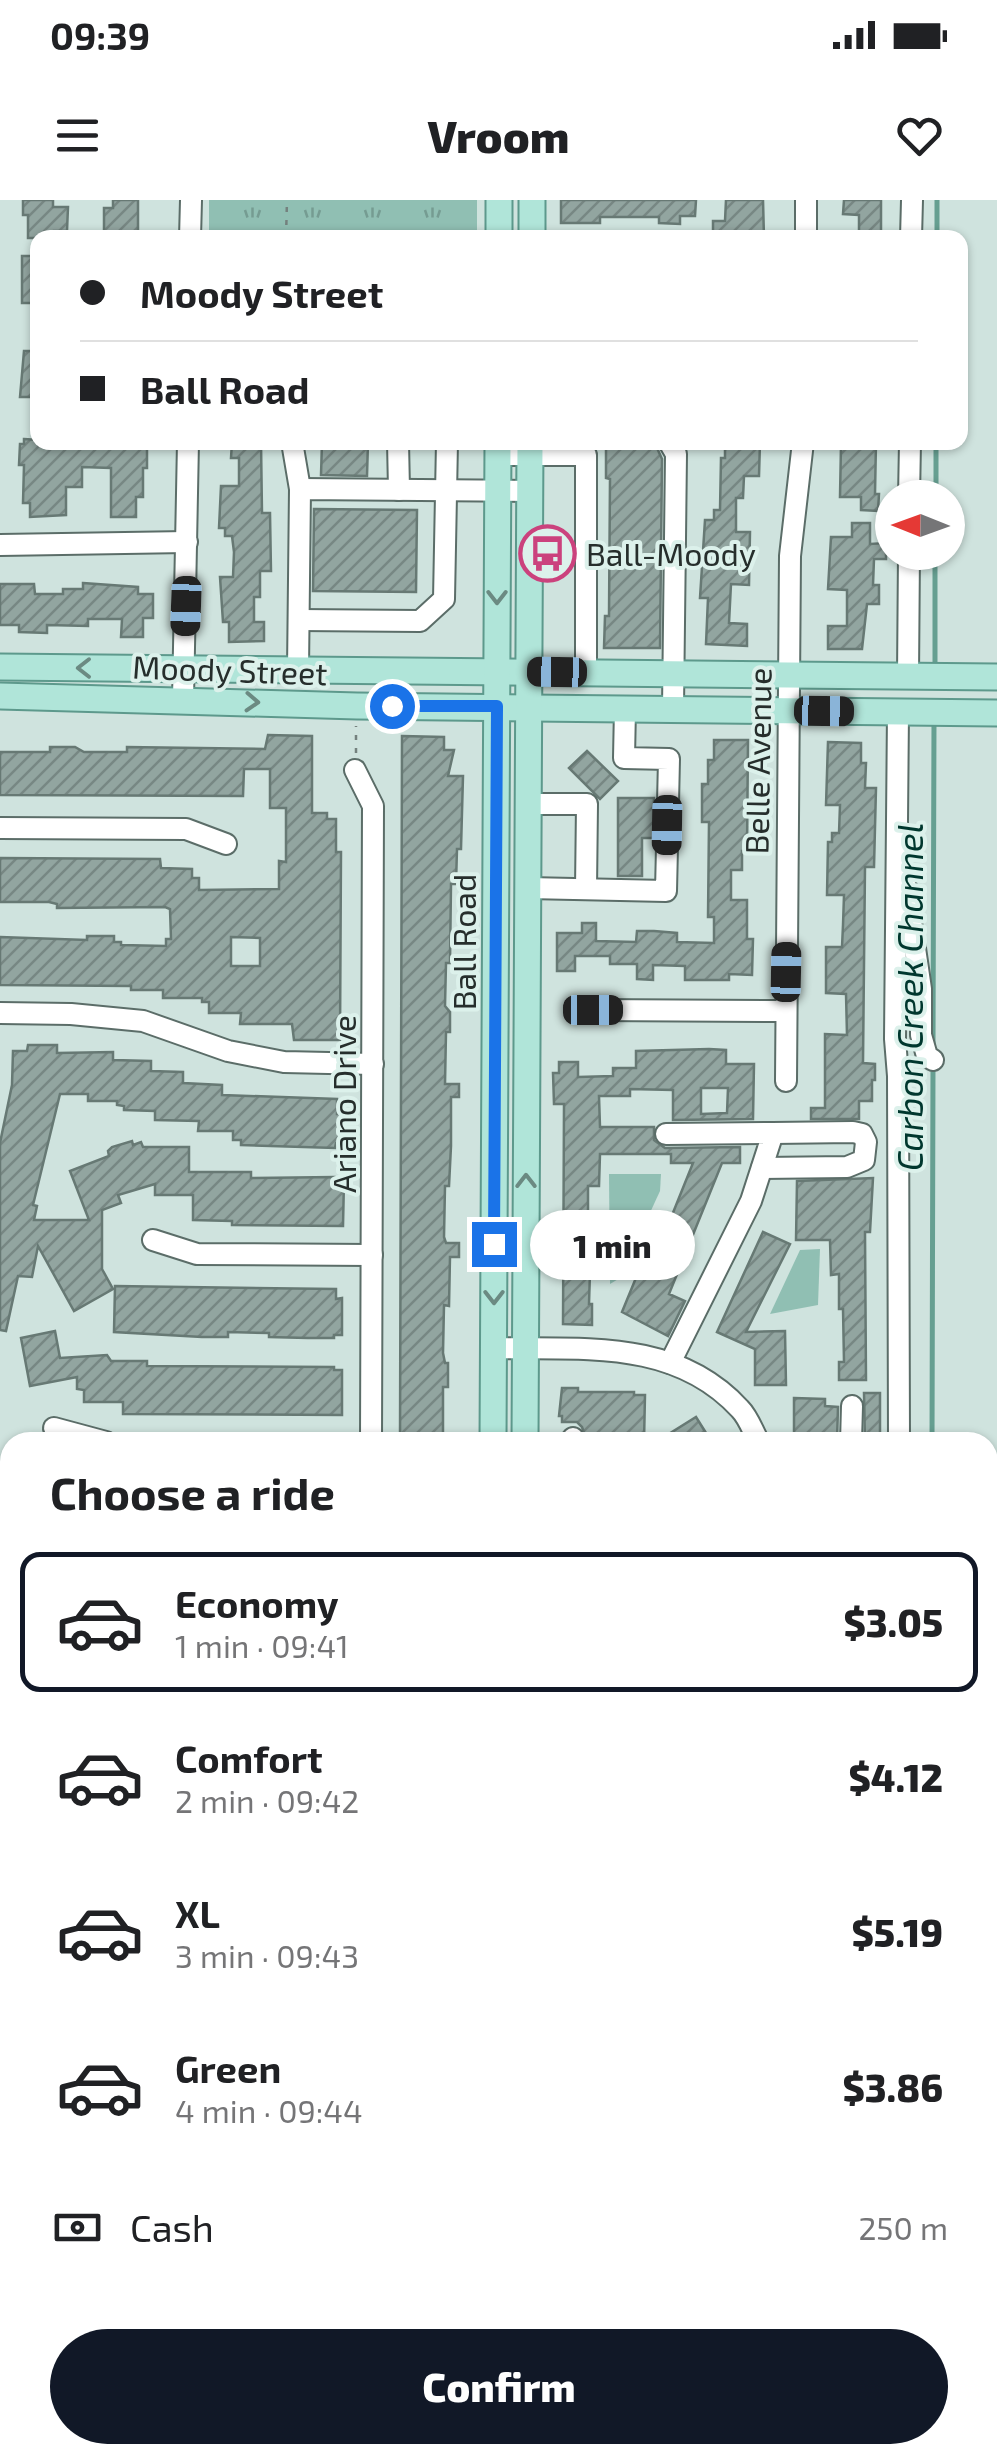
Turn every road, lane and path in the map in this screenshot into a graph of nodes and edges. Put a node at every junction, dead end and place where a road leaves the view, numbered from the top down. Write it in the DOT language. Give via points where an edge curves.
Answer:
graph roads {
  1 [pos="191,200"];
  2 [pos="287,200"];
  3 [pos="499,200"];
  4 [pos="532,200"];
  5 [pos="806,200"];
  6 [pos="912,200"];
  7 [pos="190,230"];
  8 [pos="286,230"];
  9 [pos="499,230"];
  10 [pos="532,230"];
  11 [pos="806,230"];
  12 [pos="911,230"];
  13 [pos="188,450"];
  14 [pos="293,450"];
  15 [pos="398,450"];
  16 [pos="447,450"];
  17 [pos="498,450"];
  18 [pos="530,450"];
  19 [pos="591,450"];
  20 [pos="674,450"];
  21 [pos="802,450"];
  22 [pos="910,450"];
  23 [pos="909,480"];
  24 [pos="300,489"];
  25 [pos="399,490"];
  26 [pos="447,490"];
  27 [pos="498,490"];
  28 [pos="530,491"];
  29 [pos="187,542"];
  30 [pos="0,545"];
  31 [pos="909,570"];
  32 [pos="299,620"];
  33 [pos="0,667"];
  34 [pos="184,668"];
  35 [pos="298,670"];
  36 [pos="497,672"];
  37 [pos="529,672"];
  38 [pos="586,673"];
  39 [pos="673,674"];
  40 [pos="788,675"];
  41 [pos="911,676"];
  42 [pos="997,677"];
  43 [pos="0,696"];
  44 [pos="183,699"];
  45 [pos="357,706"];
  46 [pos="497,706"];
  47 [pos="528,707"];
  48 [pos="626,708"];
  49 [pos="673,708"];
  50 [pos="788,710"];
  51 [pos="997,712"];
  52 [pos="906,713"];
  53 [pos="356,770"];
  54 [pos="528,804"];
  55 [pos="897,826"];
  56 [pos="0,828"];
  57 [pos="226,844"];
  58 [pos="528,888"];
  59 [pos="586,889"];
  60 [pos="593,1010"];
  61 [pos="785,1012"];
  62 [pos="0,1013"];
  63 [pos="932,1060"];
  64 [pos="373,1064"];
  65 [pos="786,1081"];
  66 [pos="772,1133"];
  67 [pos="666,1134"];
  68 [pos="762,1168"];
  69 [pos="154,1240"];
  70 [pos="372,1255"];
  71 [pos="494,1348"];
  72 [pos="525,1349"];
  73 [pos="670,1363"];
  74 [pos="852,1406"];
  75 [pos="54,1428"];
  76 [pos="69,1432"];
  77 [pos="371,1432"];
  78 [pos="493,1432"];
  79 [pos="524,1432"];
  80 [pos="754,1432"];
  81 [pos="851,1432"];
  82 [pos="898,1432"];
  1 -- 7 [label="street"];
  2 -- 8 [label="path"];
  3 -- 9 [label="main road"];
  4 -- 10 [label="main road"];
  5 -- 11 [label="street"];
  6 -- 12 [label="street"];
  13 -- 29 [label="street"];
  14 -- 24 [label="street"];
  15 -- 25 [label="street"];
  16 -- 26 [label="street"];
  17 -- 27 [label="main road, Ball Road"];
  18 -- 28 [label="main road, Ball Road"];
  19 -- 38 [label="street"];
  20 -- 39 [label="street"];
  21 -- 40 [label="street, Belle Avenue" via="790,556"];
  22 -- 23 [label="street"];
  24 -- 25 [label="street"];
  24 -- 32 [label="street"];
  25 -- 26 [label="street"];
  26 -- 27 [label="street"];
  26 -- 32 [label="street" via="444,599 420,621"];
  27 -- 28 [label="street"];
  27 -- 36 [label="main road, Ball Road, one-way"];
  28 -- 37 [label="main road, Ball Road"];
  29 -- 30 [label="street"];
  29 -- 34 [label="street"];
  31 -- 41 [label="street"];
  32 -- 35 [label="street"];
  34 -- 33 [label="main road, Moody Street, one-way"];
  34 -- 35 [label="main road, Moody Street"];
  34 -- 44 [label="street"];
  35 -- 36 [label="main road, Moody Street"];
  36 -- 37 [label="main road, Moody Street"];
  36 -- 46 [label="main road, Ball Road"];
  37 -- 38 [label="main road, Moody Street"];
  37 -- 47 [label="main road, Ball Road"];
  38 -- 39 [label="main road, Moody Street"];
  39 -- 40 [label="main road, Moody Street"];
  39 -- 49 [label="street"];
  40 -- 41 [label="main road, Moody Street"];
  40 -- 50 [label="street, Belle Avenue"];
  41 -- 42 [label="main road, Moody Street"];
  43 -- 44 [label="main road, Moody Street"];
  44 -- 45 [label="main road, Moody Street, one-way"];
  45 -- 46 [label="main road, Moody Street"];
  45 -- 53 [label="path"];
  46 -- 47 [label="main road, Moody Street"];
  46 -- 71 [label="main road, Ball Road, one-way"];
  47 -- 48 [label="main road, Moody Street"];
  47 -- 54 [label="main road, Ball Road"];
  48 -- 49 [label="main road, Moody Street"];
  48 -- 59 [label="street" via="624,758 669,759 666,891"];
  49 -- 50 [label="main road, Moody Street"];
  50 -- 52 [label="main road, Moody Street"];
  50 -- 61 [label="street, Belle Avenue"];
  51 -- 52 [label="main road, Moody Street"];
  52 -- 55 [label="street"];
  53 -- 64 [label="street, Ariano Drive" via="373,806"];
  54 -- 58 [label="main road, Ball Road"];
  54 -- 59 [label="street" via="587,804"];
  55 -- 63 [label="street" via="921,989 921,1035"];
  55 -- 82 [label="street"];
  56 -- 57 [label="street" via="186,828"];
  58 -- 59 [label="street"];
  72 -- 58 [label="main road, Ball Road, one-way"];
  60 -- 61 [label="street"];
  61 -- 65 [label="street, Belle Avenue"];
  62 -- 64 [label="street" via="143,1021 265,1058"];
  64 -- 70 [label="street, Ariano Drive"];
  66 -- 67 [label="street"];
  66 -- 68 [label="street"];
  66 -- 68 [label="street" via="862,1134 864,1160 847,1167"];
  68 -- 73 [label="street" via="752,1201"];
  69 -- 70 [label="street" via="197,1254"];
  70 -- 77 [label="street, Ariano Drive"];
  71 -- 72 [label="street"];
  71 -- 78 [label="main road, Ball Road"];
  72 -- 73 [label="street" via="633,1351"];
  72 -- 79 [label="main road, Ball Road"];
  73 -- 80 [label="street" via="698,1372 743,1411"];
  74 -- 81 [label="street"];
  75 -- 76 [label="street"];
}
